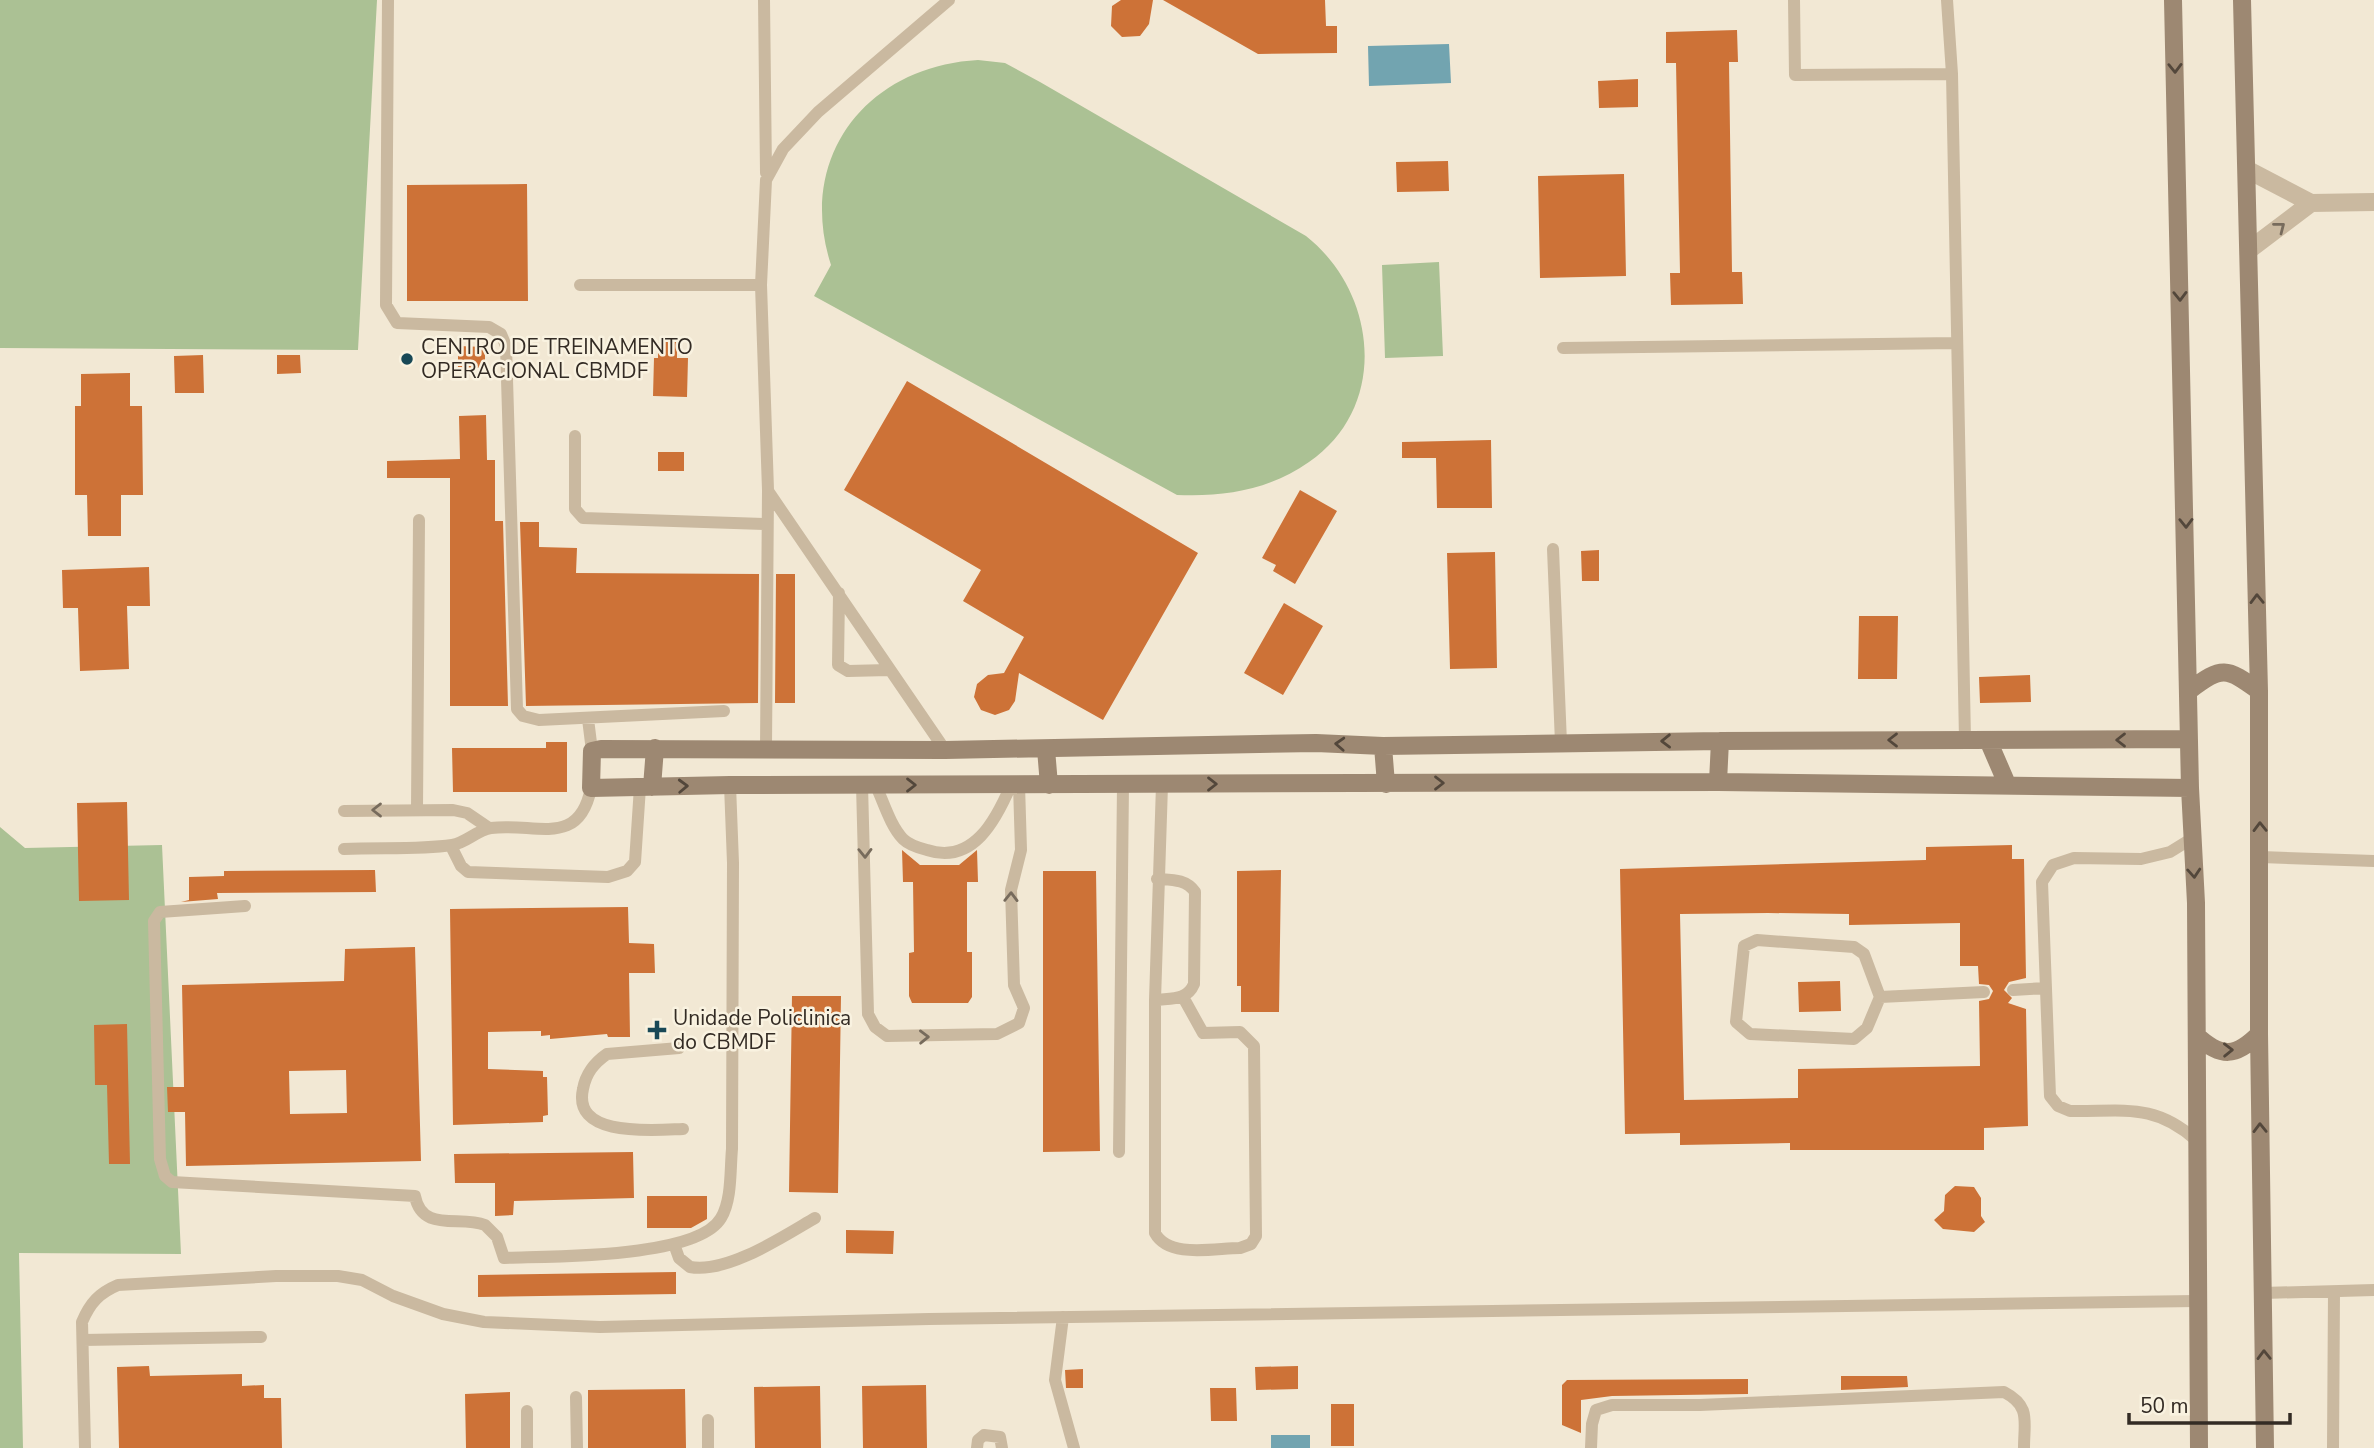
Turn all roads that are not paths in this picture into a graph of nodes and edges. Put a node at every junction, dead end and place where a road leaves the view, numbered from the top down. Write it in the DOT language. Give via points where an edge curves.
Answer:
graph roads {
  1 [pos="388,0"];
  2 [pos="764,0"];
  3 [pos="949,0"];
  4 [pos="1794,0"];
  5 [pos="1947,0"];
  6 [pos="2173,0"];
  7 [pos="2242,0"];
  8 [pos="1952,74"];
  9 [pos="2248,170"];
  10 [pos="766,180"];
  11 [pos="2374,202"];
  12 [pos="2311,203"];
  13 [pos="2249,250"];
  14 [pos="580,285"];
  15 [pos="761,285"];
  16 [pos="1957,343"];
  17 [pos="1563,348"];
  18 [pos="575,436"];
  19 [pos="768,490"];
  20 [pos="419,520"];
  21 [pos="767,524"];
  22 [pos="1553,549"];
  23 [pos="839,593"];
  24 [pos="889,670"];
  25 [pos="2190,690"];
  26 [pos="2259,691"];
  27 [pos="724,711"];
  28 [pos="588,719"];
  29 [pos="2189,739"];
  30 [pos="1965,740"];
  31 [pos="1988,740"];
  32 [pos="1720,741"];
  33 [pos="1561,743"];
  34 [pos="1383,746"];
  35 [pos="655,748"];
  36 [pos="766,748"];
  37 [pos="1046,749"];
  38 [pos="945,750"];
  39 [pos="592,751"];
  40 [pos="1718,782"];
  41 [pos="1386,784"];
  42 [pos="2007,784"];
  43 [pos="730,785"];
  44 [pos="869,785"];
  45 [pos="1015,785"];
  46 [pos="1049,785"];
  47 [pos="1123,785"];
  48 [pos="1162,785"];
  49 [pos="646,787"];
  50 [pos="591,788"];
  51 [pos="2189,788"];
  52 [pos="417,810"];
  53 [pos="344,811"];
  54 [pos="489,828"];
  55 [pos="2192,839"];
  56 [pos="451,846"];
  57 [pos="344,849"];
  58 [pos="2261,857"];
  59 [pos="2374,861"];
  60 [pos="1157,879"];
  61 [pos="246,906"];
  62 [pos="2046,988"];
  63 [pos="2013,989"];
  64 [pos="1984,992"];
  65 [pos="1183,997"];
  66 [pos="1880,997"];
  67 [pos="1155,1000"];
  68 [pos="2259,1034"];
  69 [pos="2197,1036"];
  70 [pos="679,1048"];
  71 [pos="682,1129"];
  72 [pos="2196,1140"];
  73 [pos="1119,1152"];
  74 [pos="816,1218"];
  75 [pos="674,1244"];
  76 [pos="2374,1290"];
  77 [pos="2334,1292"];
  78 [pos="2263,1293"];
  79 [pos="2196,1301"];
  80 [pos="1063,1317"];
  81 [pos="261,1336"];
  82 [pos="83,1340"];
  83 [pos="576,1398"];
  84 [pos="527,1411"];
  85 [pos="708,1420"];
  86 [pos="85,1448"];
  87 [pos="527,1448"];
  88 [pos="577,1448"];
  89 [pos="708,1448"];
  90 [pos="977,1448"];
  91 [pos="1002,1448"];
  92 [pos="1074,1448"];
  93 [pos="1591,1448"];
  94 [pos="2024,1448"];
  95 [pos="2199,1448"];
  96 [pos="2265,1448"];
  97 [pos="2333,1448"];
  1 -- 28 [label="lane" via="386,305 397,323 489,327 501,334 506,346 517,709 538,720"];
  2 -- 10 [label="lane"];
  3 -- 10 [label="lane" via="817,112 783,149"];
  4 -- 8 [label="lane" via="1795,75"];
  5 -- 8 [label="lane"];
  6 -- 25 [label="street, one-way"];
  7 -- 9 [label="street"];
  8 -- 16 [label="lane"];
  9 -- 12 [label="street"];
  9 -- 13 [label="street"];
  10 -- 15 [label="lane"];
  11 -- 12 [label="street"];
  13 -- 12 [label="street, one-way"];
  26 -- 13 [label="street, one-way"];
  14 -- 15 [label="lane"];
  15 -- 19 [label="lane"];
  16 -- 17 [label="lane"];
  16 -- 30 [label="lane"];
  18 -- 21 [label="lane" via="575,509 583,518"];
  19 -- 21 [label="lane"];
  19 -- 23 [label="lane"];
  20 -- 52 [label="lane"];
  21 -- 36 [label="lane"];
  22 -- 33 [label="lane"];
  23 -- 24 [label="lane"];
  23 -- 24 [label="lane" via="838,665 848,671"];
  24 -- 38 [label="lane"];
  25 -- 26 [label="street" via="2213,672 2225,671"];
  25 -- 29 [label="street"];
  58 -- 26 [label="street, one-way"];
  27 -- 28 [label="lane"];
  28 -- 39 [label="lane"];
  29 -- 31 [label="street, one-way"];
  29 -- 51 [label="street"];
  30 -- 31 [label="street"];
  30 -- 32 [label="street, one-way"];
  31 -- 42 [label="street"];
  32 -- 33 [label="street, one-way"];
  32 -- 40 [label="street"];
  33 -- 34 [label="street"];
  34 -- 37 [label="street, one-way" via="1316,743"];
  34 -- 41 [label="street"];
  35 -- 36 [label="street"];
  35 -- 39 [label="street"];
  35 -- 49 [label="street"];
  36 -- 38 [label="street"];
  37 -- 38 [label="street"];
  37 -- 46 [label="street"];
  39 -- 50 [label="street"];
  41 -- 40 [label="street, one-way"];
  40 -- 42 [label="street"];
  48 -- 41 [label="street, one-way"];
  42 -- 51 [label="street"];
  43 -- 44 [label="street"];
  49 -- 43 [label="street, one-way"];
  43 -- 75 [label="lane" via="732,1149 728,1191 719,1222"];
  44 -- 45 [label="street, one-way"];
  44 -- 45 [label="lane" via="904,840 935,853 961,852 985,833"];
  44 -- 45 [label="lane, one-way" via="869,1014 875,1027 887,1036 918,1038 997,1034 1015,1027 1022,1017 1024,1008 1014,985 1010,890 1021,850"];
  45 -- 46 [label="street"];
  46 -- 47 [label="street"];
  47 -- 48 [label="street"];
  47 -- 73 [label="lane"];
  48 -- 60 [label="lane"];
  49 -- 50 [label="street"];
  49 -- 56 [label="lane" via="635,862 619,874 468,872"];
  50 -- 54 [label="lane" via="579,820 560,829"];
  51 -- 55 [label="street"];
  52 -- 53 [label="lane, one-way"];
  52 -- 54 [label="lane" via="467,813"];
  54 -- 56 [label="lane"];
  55 -- 62 [label="lane" via="2170,852 2141,859 2074,858 2053,865 2042,882"];
  55 -- 69 [label="street, one-way"];
  56 -- 57 [label="lane"];
  58 -- 59 [label="lane"];
  58 -- 68 [label="street"];
  60 -- 65 [label="lane" via="1178,880 1195,892 1194,984"];
  60 -- 67 [label="lane"];
  61 -- 75 [label="lane" via="160,912 154,921 164,1176 172,1182 415,1196 421,1210 436,1221 485,1225 497,1237 503,1258 625,1253"];
  62 -- 63 [label="lane"];
  62 -- 72 [label="lane" via="2050,1096 2058,1106 2070,1111 2157,1113"];
  64 -- 66 [label="lane"];
  65 -- 67 [label="lane"];
  65 -- 67 [label="lane" via="1203,1033 1240,1032 1254,1046 1256,1236 1240,1248 1171,1248 1155,1233"];
  66 -- 66 [label="lane" via="1864,954 1853,947 1757,940 1744,946 1736,1023 1750,1034 1854,1039 1867,1028"];
  69 -- 68 [label="street, one-way" via="2211,1049 2228,1052 2244,1049"];
  78 -- 68 [label="street, one-way"];
  69 -- 72 [label="street"];
  70 -- 71 [label="lane" via="607,1054 589,1072 582,1094 590,1117 613,1128"];
  72 -- 79 [label="street"];
  74 -- 75 [label="lane" via="721,1265 690,1268 679,1258"];
  76 -- 77 [label="lane"];
  77 -- 78 [label="lane"];
  77 -- 97 [label="lane"];
  96 -- 78 [label="street, one-way"];
  79 -- 80 [label="lane"];
  79 -- 95 [label="street"];
  80 -- 82 [label="lane" via="600,1327 484,1322 419,1306 362,1280 276,1276 118,1284 89,1306 82,1322"];
  80 -- 92 [label="lane" via="1055,1380"];
  81 -- 82 [label="lane"];
  82 -- 86 [label="lane"];
  83 -- 88 [label="lane"];
  84 -- 87 [label="lane"];
  85 -- 89 [label="lane"];
  90 -- 91 [label="lane" via="984,1435 1000,1437"];
  93 -- 94 [label="lane" via="1596,1410 1612,1405 2004,1392 2024,1407"];
}
